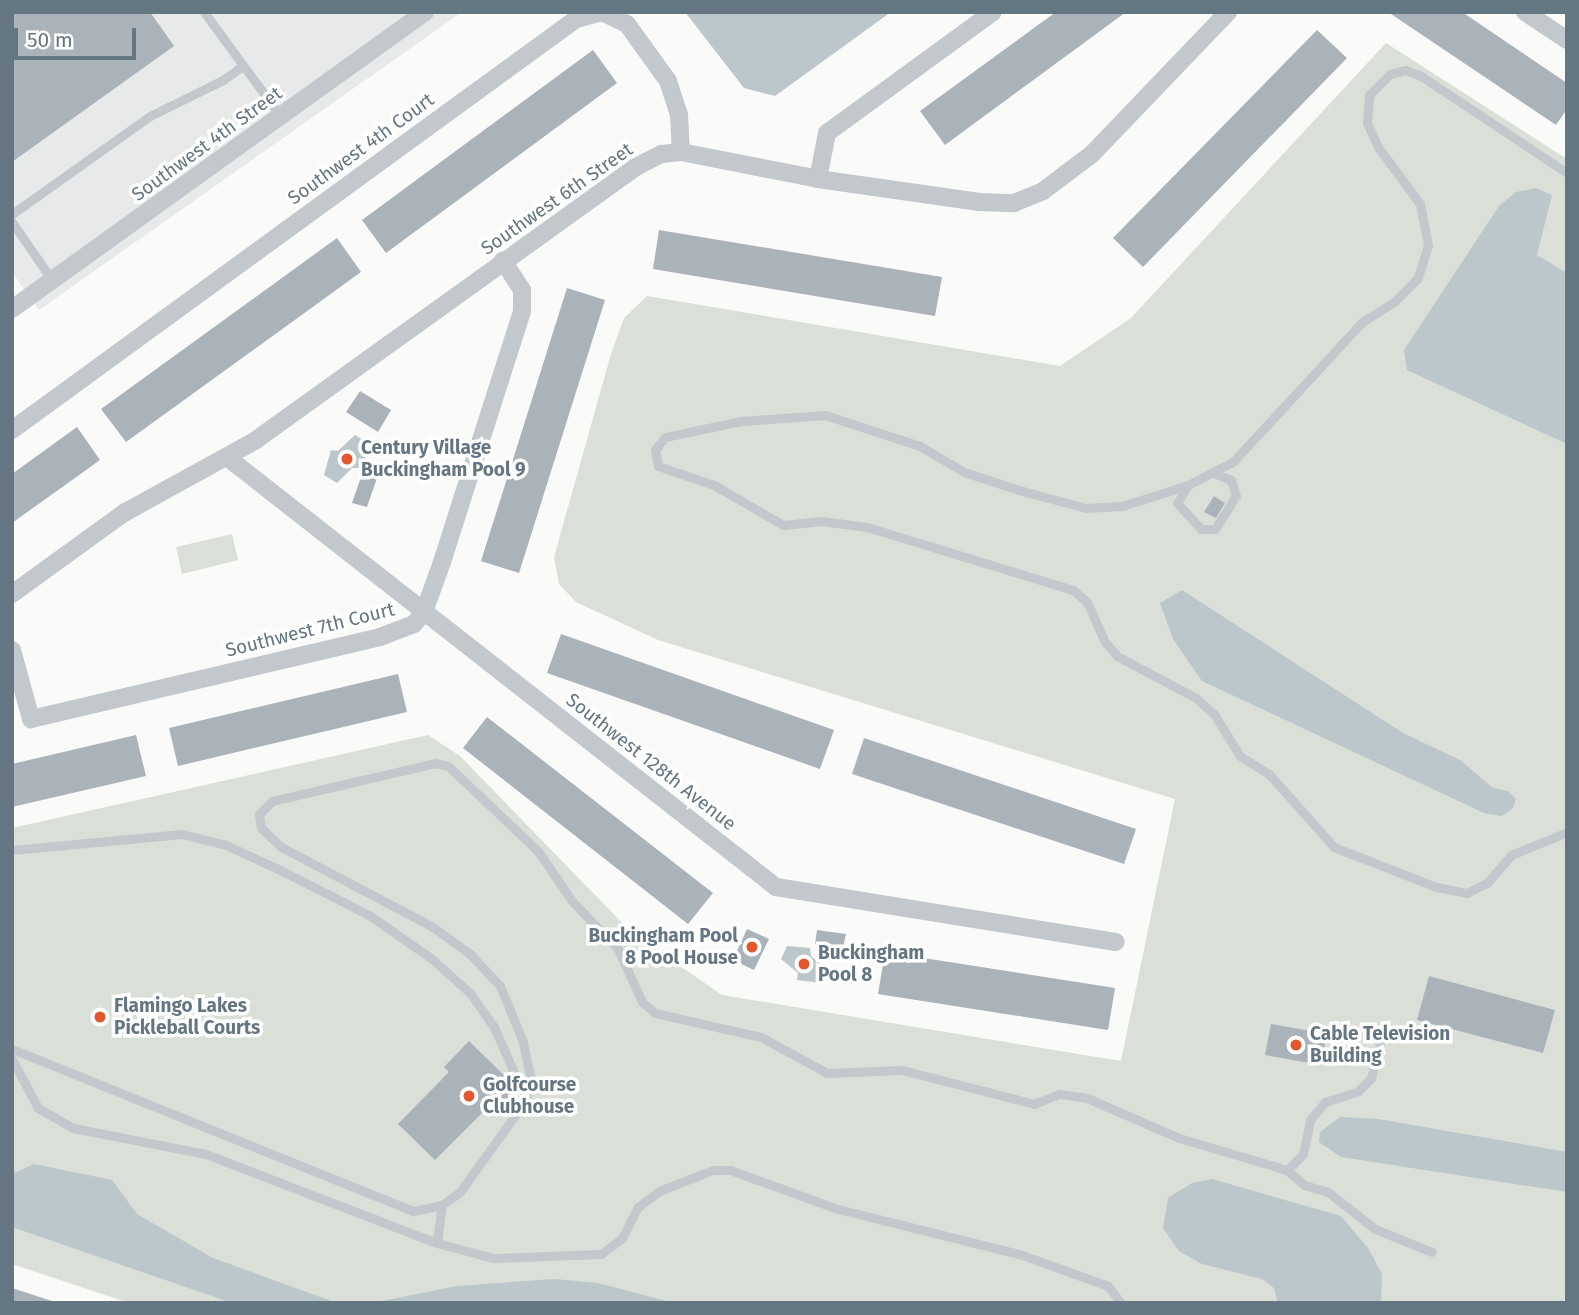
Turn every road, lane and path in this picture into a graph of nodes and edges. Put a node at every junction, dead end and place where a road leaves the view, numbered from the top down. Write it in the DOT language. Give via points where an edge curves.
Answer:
graph roads {
  1 [pos="204,12"];
  2 [pos="425,12"];
  3 [pos="993,12"];
  4 [pos="1228,12"];
  5 [pos="1525,12"];
  6 [pos="1567,40"];
  7 [pos="241,67"];
  8 [pos="281,117"];
  9 [pos="681,152"];
  10 [pos="1567,173"];
  11 [pos="818,179"];
  12 [pos="12,214"];
  13 [pos="12,222"];
  14 [pos="503,261"];
  15 [pos="52,280"];
  16 [pos="12,309"];
  17 [pos="12,430"];
  18 [pos="228,458"];
  19 [pos="1216,474"];
  20 [pos="1188,485"];
  21 [pos="12,594"];
  22 [pos="424,612"];
  23 [pos="12,650"];
  24 [pos="1567,832"];
  25 [pos="12,850"];
  26 [pos="1116,942"];
  27 [pos="1382,1034"];
  28 [pos="12,1049"];
  29 [pos="12,1059"];
  30 [pos="526,1100"];
  31 [pos="1287,1170"];
  32 [pos="442,1205"];
  33 [pos="437,1243"];
  34 [pos="1432,1252"];
  35 [pos="1121,1303"];
  1 -- 7 [label="lane"];
  2 -- 8 [label="street, Southwest 4th Street"];
  3 -- 11 [label="street" via="827,133"];
  4 -- 11 [label="street, Southwest 6th Street" via="1092,154 1043,191 1014,203"];
  5 -- 6 [label="street"];
  7 -- 8 [label="lane"];
  7 -- 12 [label="lane" via="150,116"];
  8 -- 15 [label="street, Southwest 4th Street"];
  9 -- 11 [label="street, Southwest 6th Street"];
  9 -- 14 [label="street, Southwest 6th Street" via="636,166"];
  9 -- 17 [label="street, Southwest 4th Court" via="679,115 668,81 627,24 602,12 576,19"];
  10 -- 19 [label="lane" via="1421,76 1405,70 1390,74 1369,95 1367,123 1378,147 1420,204 1428,244 1418,278 1363,321 1234,461"];
  13 -- 15 [label="lane"];
  14 -- 18 [label="street, Southwest 6th Street"];
  14 -- 22 [label="street, Southwest 7th Court" via="518,279 523,300"];
  15 -- 16 [label="street, Southwest 4th Street"];
  18 -- 21 [label="street, Southwest 6th Street" via="124,513"];
  18 -- 22 [label="street, Southwest 128th Avenue"];
  19 -- 20 [label="lane"];
  19 -- 20 [label="lane" via="1231,480 1236,496 1216,529 1201,529 1177,503"];
  20 -- 24 [label="lane" via="1122,506 1086,508 964,472 920,446 825,415 741,421 665,437 654,450 658,466 714,485 783,526 822,521 867,527 1073,590 1087,602 1105,642 1117,656 1195,698 1214,714 1240,756 1269,774 1334,847 1436,887 1467,893 1487,883 1511,855"];
  22 -- 23 [label="street, Southwest 7th Court" via="414,624 380,637 31,719"];
  22 -- 26 [label="street, Southwest 128th Avenue" via="781,889"];
  25 -- 30 [label="lane" via="182,834 226,845 278,869 369,915 432,959 470,993 494,1027"];
  27 -- 31 [label="lane" via="1371,1078 1358,1091 1325,1102 1311,1120 1303,1154"];
  28 -- 32 [label="lane" via="398,1207 422,1212"];
  29 -- 33 [label="lane" via="38,1108 73,1128 206,1154"];
  30 -- 31 [label="lane" via="530,1076 523,1042 500,986 470,954 433,927 281,847 261,828 259,814 271,801 435,763 447,766 538,851 572,901 618,949 642,1002 655,1013 761,1037 827,1073 902,1070 1034,1104 1059,1094 1087,1098 1179,1138"];
  30 -- 32 [label="lane" via="460,1192"];
  31 -- 34 [label="lane" via="1304,1185 1328,1192 1375,1229"];
  32 -- 33 [label="lane"];
  33 -- 35 [label="lane" via="493,1258 601,1254 622,1238 638,1207 659,1191 713,1170 730,1170 838,1209 1022,1255 1108,1286"];
}
